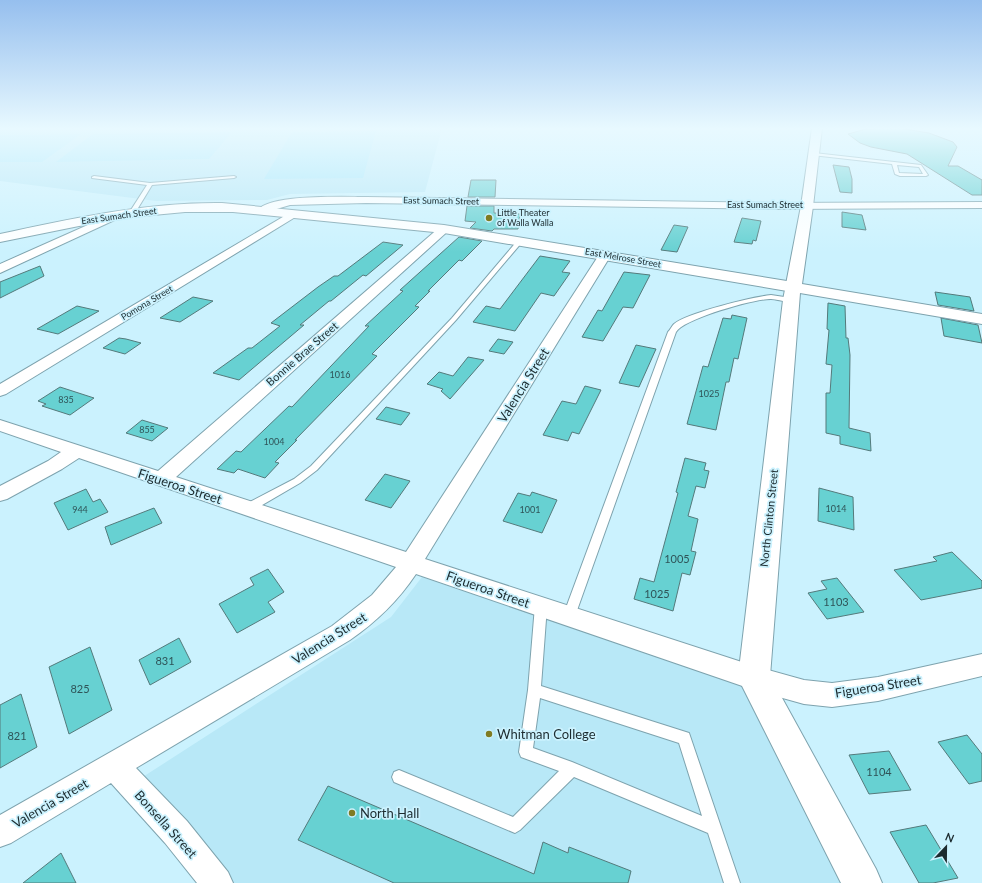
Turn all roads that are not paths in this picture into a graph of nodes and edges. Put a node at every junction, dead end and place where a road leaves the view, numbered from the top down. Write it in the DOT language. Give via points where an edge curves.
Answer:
graph roads {
  1 [pos="812,169"];
  2 [pos="896,169"];
  3 [pos="923,169"];
  4 [pos="94,177"];
  5 [pos="234,177"];
  6 [pos="150,184"];
  7 [pos="982,205"];
  8 [pos="807,206"];
  9 [pos="262,210"];
  10 [pos="132,213"];
  11 [pos="117,214"];
  12 [pos="293,214"];
  13 [pos="444,228"];
  14 [pos="0,238"];
  15 [pos="520,241"];
  16 [pos="605,255"];
  17 [pos="0,269"];
  18 [pos="792,294"];
  19 [pos="982,319"];
  20 [pos="0,391"];
  21 [pos="0,426"];
  22 [pos="76,451"];
  23 [pos="161,479"];
  24 [pos="0,494"];
  25 [pos="248,508"];
  26 [pos="411,563"];
  27 [pos="540,606"];
  28 [pos="569,616"];
  29 [pos="982,664"];
  30 [pos="754,678"];
  31 [pos="534,690"];
  32 [pos="114,765"];
  33 [pos="572,769"];
  34 [pos="398,777"];
  35 [pos="714,828"];
  36 [pos="0,832"];
  37 [pos="217,883"];
  38 [pos="732,883"];
  39 [pos="862,883"];
  1 -- 8 [label="main road, North Clinton Street"];
  2 -- 3 [label="lane" via="900,175 926,176"];
  4 -- 6 [label="lane"];
  5 -- 6 [label="lane"];
  6 -- 10 [label="lane"];
  7 -- 8 [label="street, East Sumach Street"];
  8 -- 9 [label="street, East Sumach Street" via="350,200 290,202"];
  8 -- 18 [label="main road, North Clinton Street"];
  9 -- 10 [label="main road, East Sumach Street" via="213,207"];
  9 -- 12 [label="main road, East Melrose Street"];
  10 -- 11 [label="main road, East Sumach Street"];
  11 -- 14 [label="main road, East Sumach Street"];
  11 -- 17 [label="street"];
  12 -- 13 [label="main road, East Melrose Street"];
  12 -- 20 [label="street, Pomona Street"];
  13 -- 15 [label="main road, East Melrose Street"];
  13 -- 23 [label="street, Bonnie Brae Street"];
  15 -- 16 [label="main road, East Melrose Street"];
  15 -- 25 [label="lane" via="454,319 314,468 297,481"];
  16 -- 18 [label="main road, East Melrose Street"];
  16 -- 26 [label="street, Valencia Street"];
  18 -- 19 [label="main road, East Melrose Street"];
  18 -- 28 [label="lane" via="729,306 693,317 676,326"];
  18 -- 30 [label="main road, North Clinton Street"];
  21 -- 22 [label="street, Figueroa Street"];
  22 -- 23 [label="street, Figueroa Street"];
  22 -- 24 [label="street"];
  23 -- 25 [label="street, Figueroa Street"];
  25 -- 26 [label="street, Figueroa Street"];
  26 -- 27 [label="street, Figueroa Street"];
  26 -- 32 [label="street, Valencia Street" via="384,600 364,618"];
  27 -- 28 [label="street, Figueroa Street"];
  27 -- 31 [label="lane"];
  28 -- 30 [label="street, Figueroa Street"];
  29 -- 30 [label="street, Figueroa Street" via="878,689 832,695 804,692"];
  30 -- 39 [label="main road"];
  31 -- 33 [label="lane" via="526,752"];
  31 -- 35 [label="lane" via="684,738"];
  32 -- 36 [label="street, Valencia Street"];
  32 -- 37 [label="street, Bonsella Street" via="176,832"];
  33 -- 34 [label="lane" via="515,825"];
  33 -- 35 [label="lane"];
  35 -- 38 [label="lane"];
}
